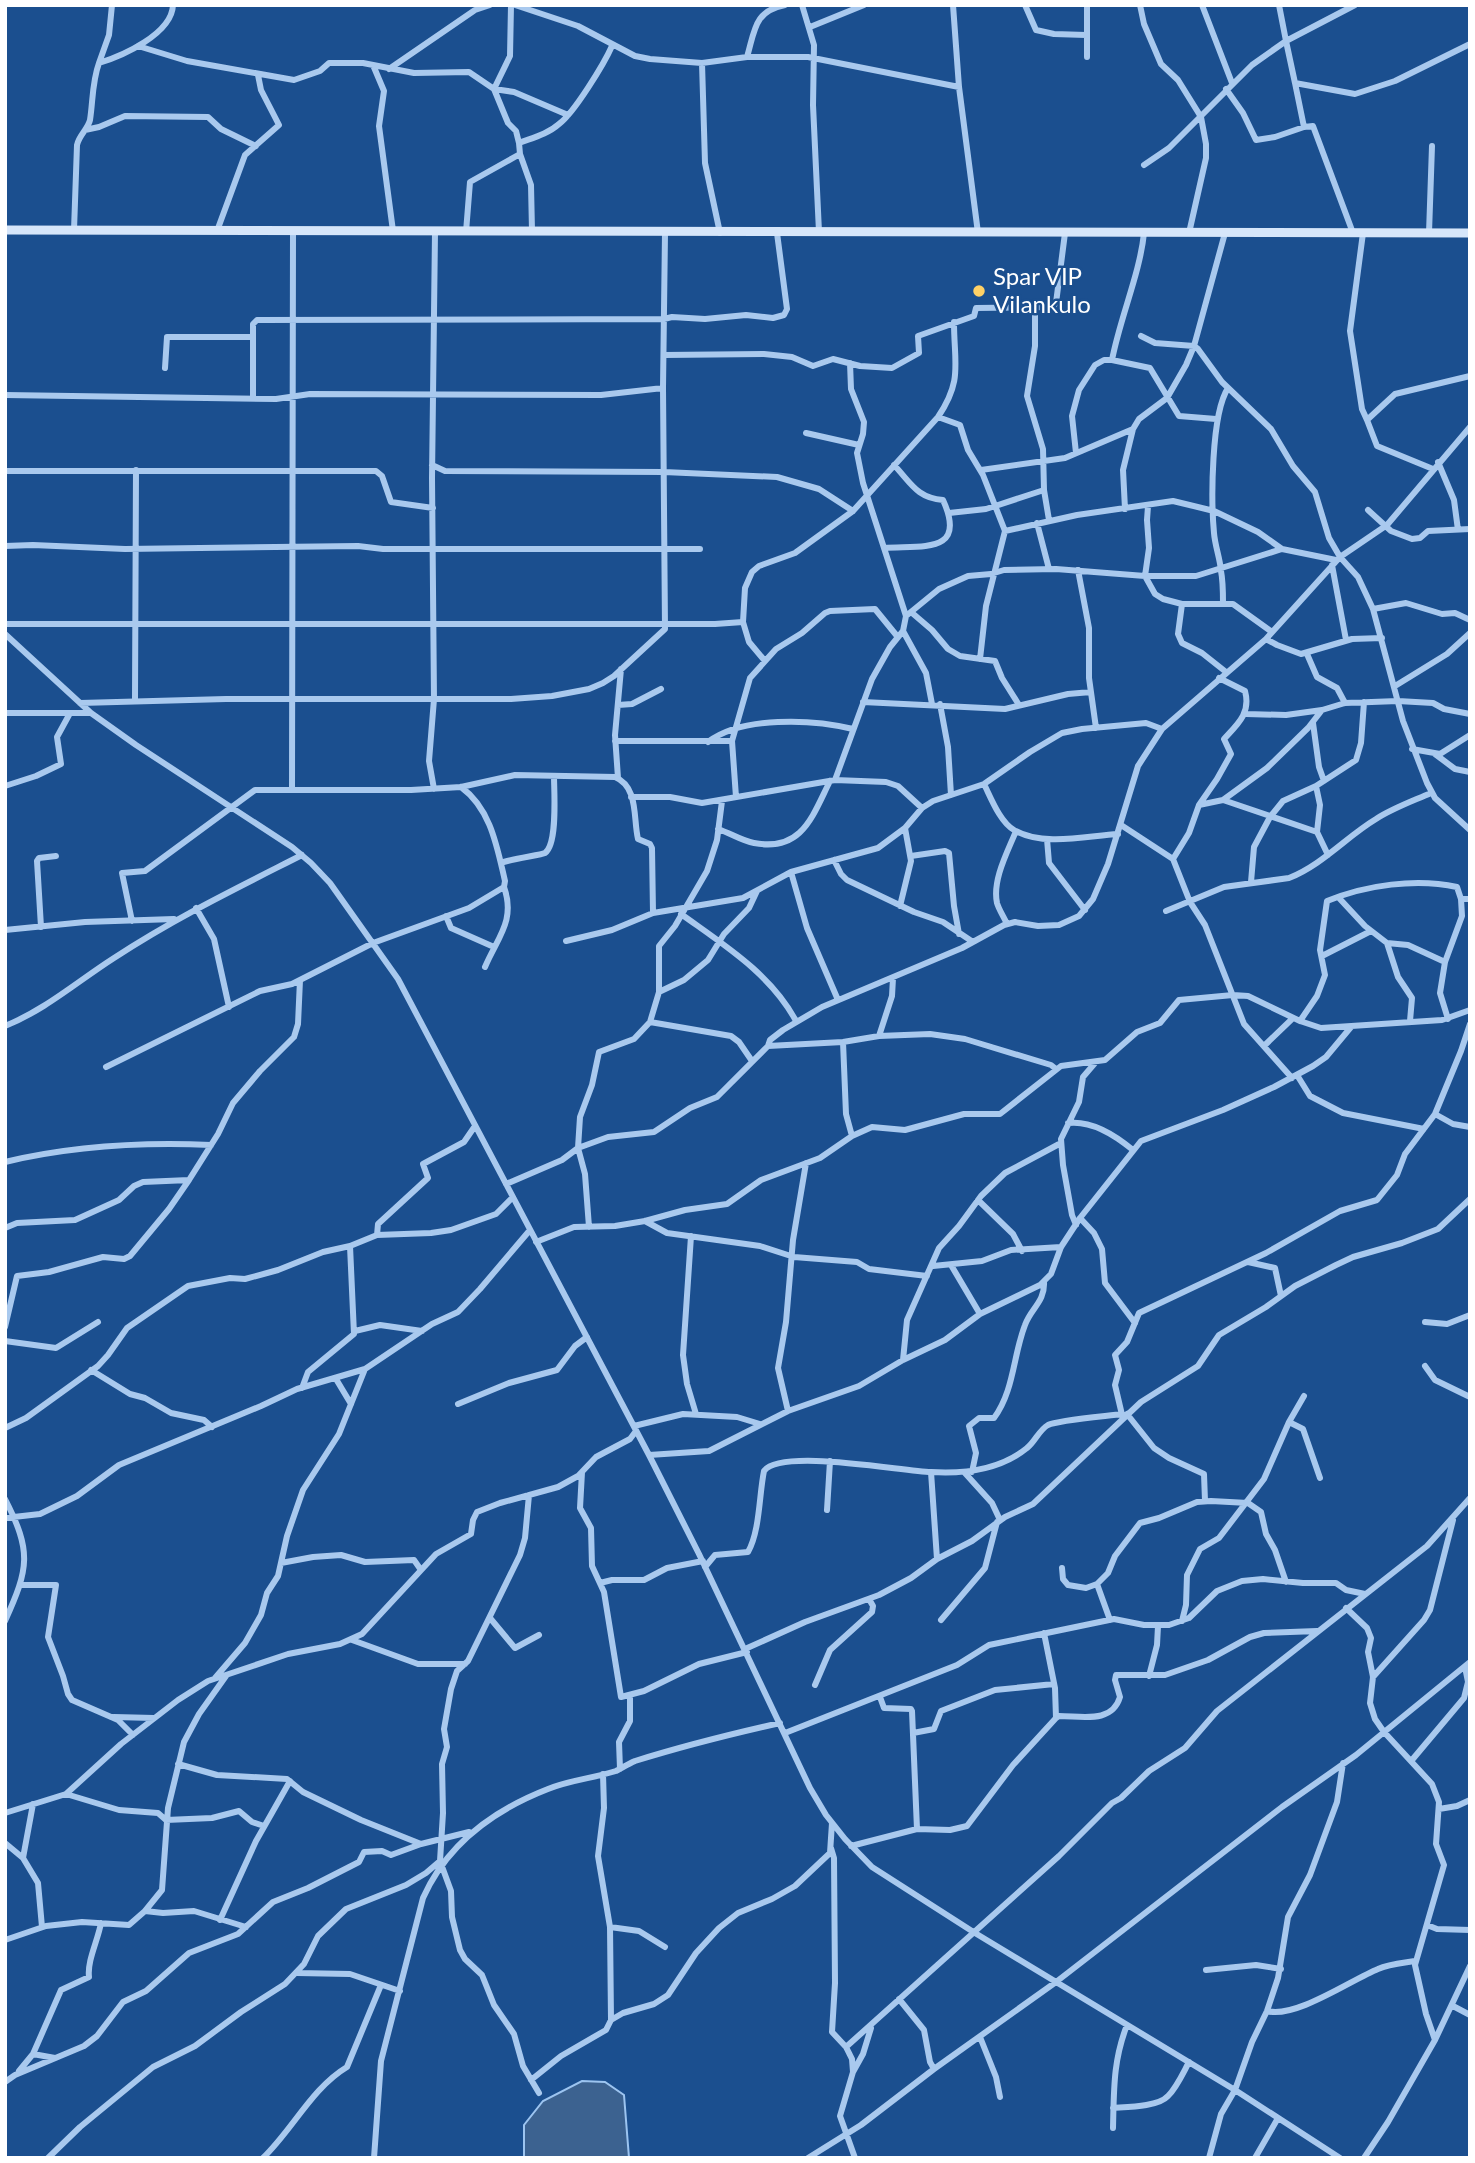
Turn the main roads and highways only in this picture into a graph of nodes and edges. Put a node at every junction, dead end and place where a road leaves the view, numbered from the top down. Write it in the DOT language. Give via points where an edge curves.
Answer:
graph roads {
  1 [pos="5,230"];
  2 [pos="1470,233"];
  1 -- 2 [label="main road"];
}
